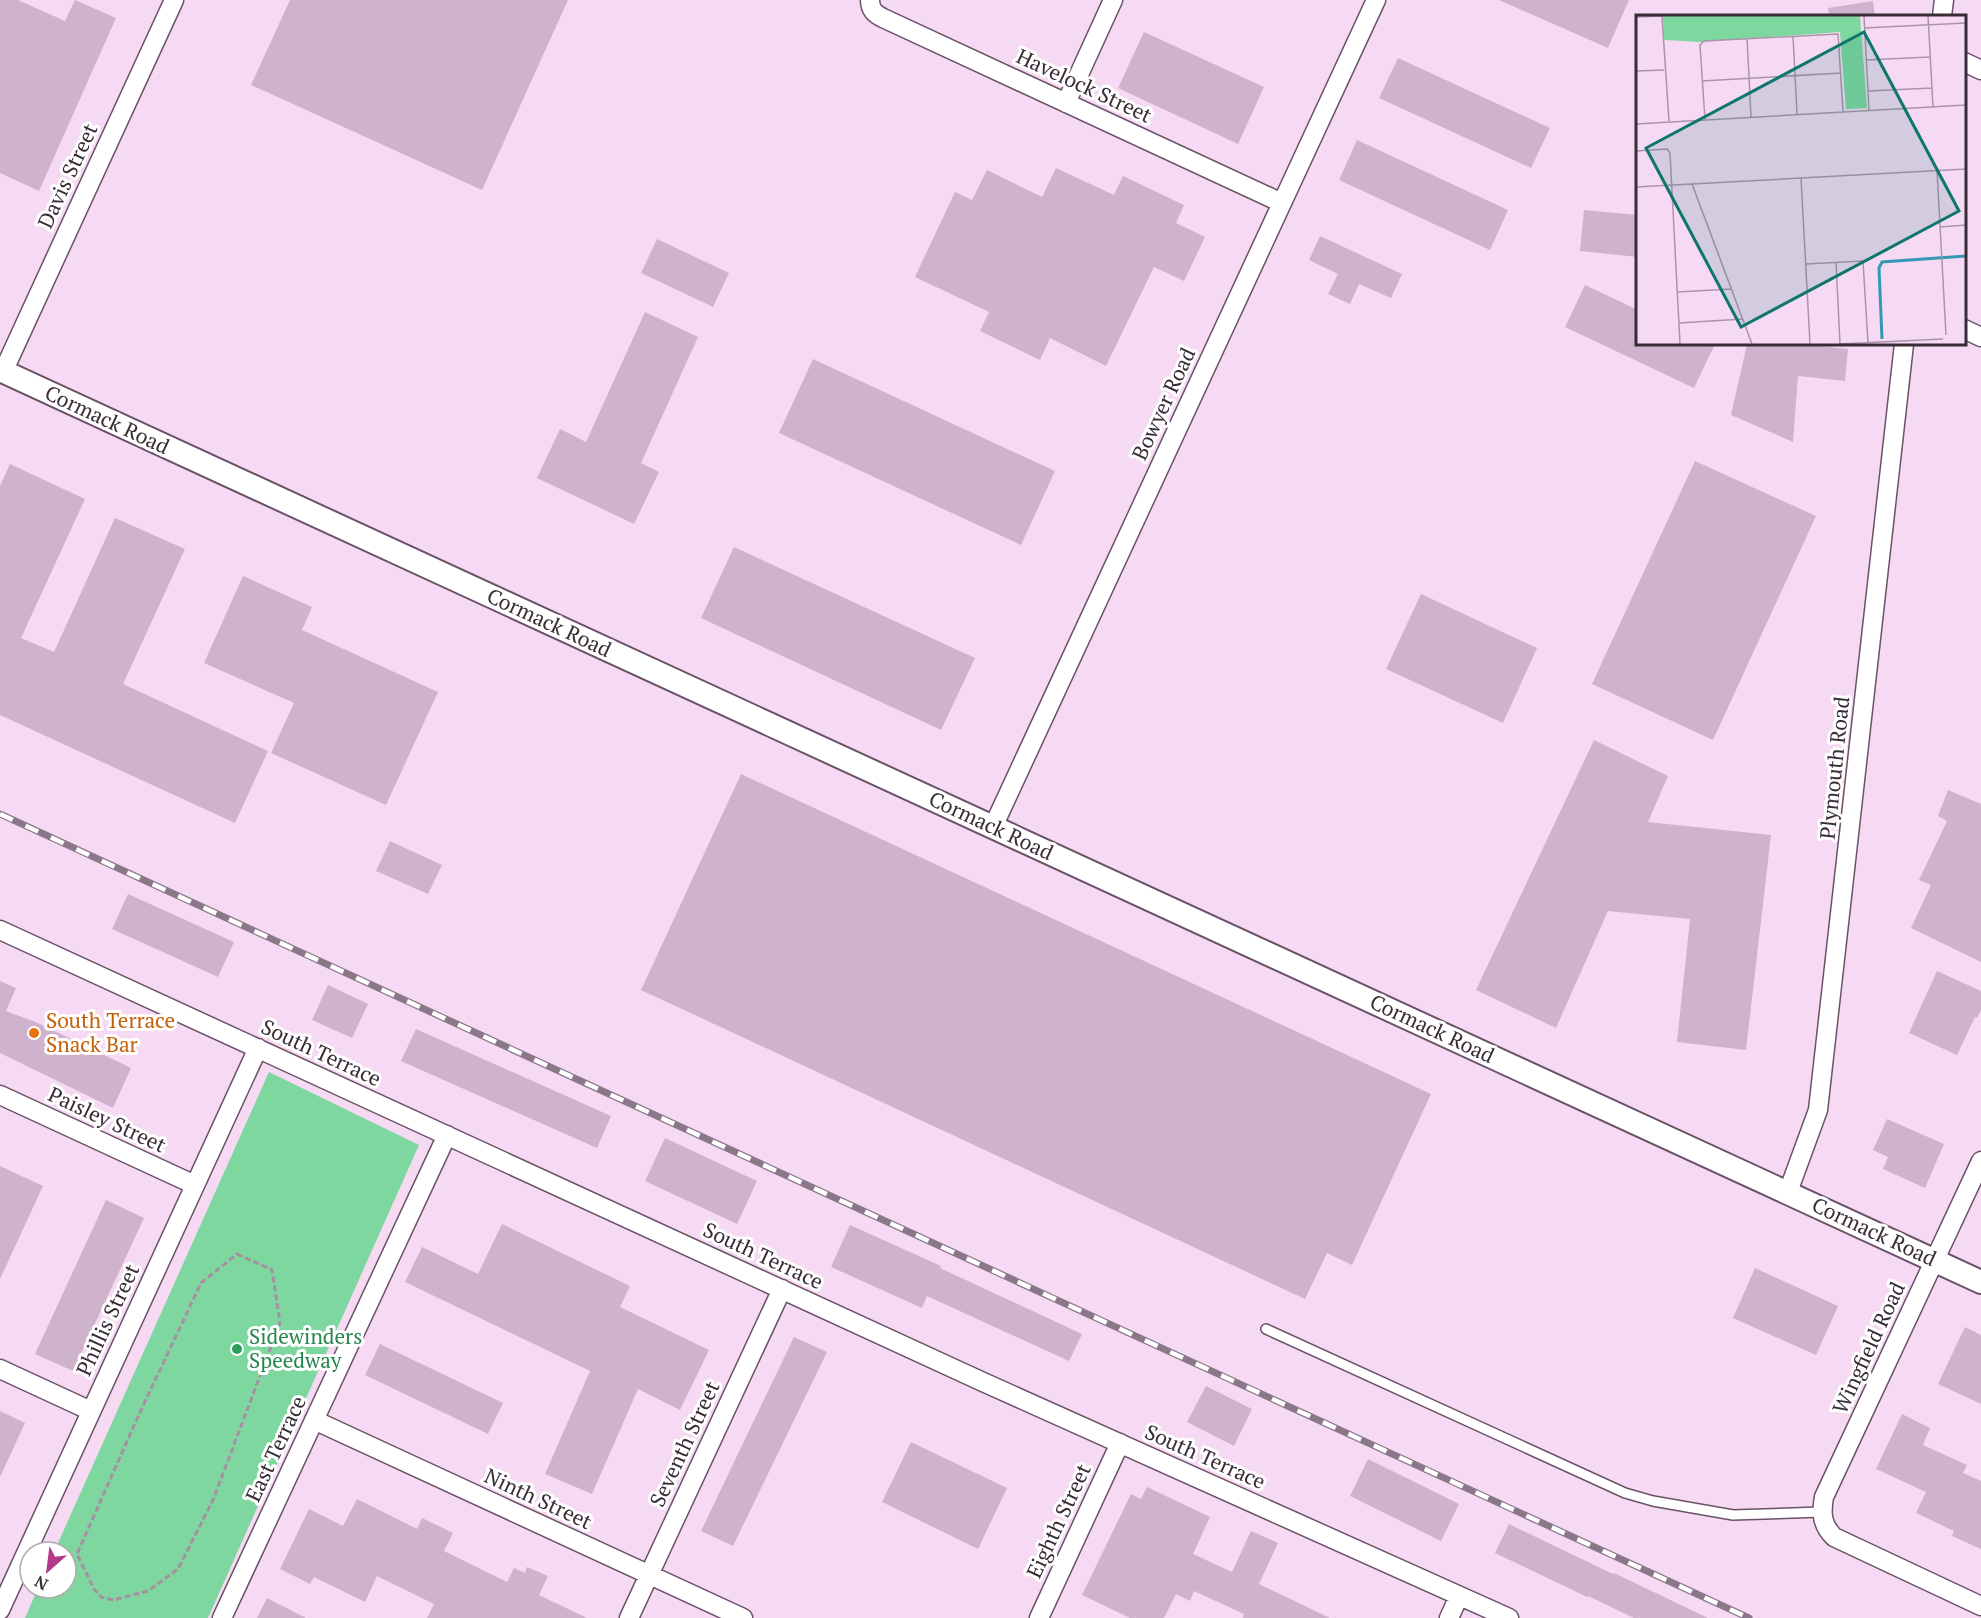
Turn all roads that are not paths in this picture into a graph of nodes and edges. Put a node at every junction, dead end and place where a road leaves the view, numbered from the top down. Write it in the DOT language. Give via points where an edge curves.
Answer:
graph roads {
  1 [pos="174,0"];
  2 [pos="1113,0"];
  3 [pos="1376,0"];
  4 [pos="1944,0"];
  5 [pos="870,3"];
  6 [pos="1942,15"];
  7 [pos="1966,62"];
  8 [pos="1981,69"];
  9 [pos="1066,103"];
  10 [pos="1282,203"];
  11 [pos="1966,330"];
  12 [pos="1981,337"];
  13 [pos="1904,345"];
  14 [pos="1,371"];
  15 [pos="993,827"];
  16 [pos="0,930"];
  17 [pos="258,1048"];
  18 [pos="0,1095"];
  19 [pos="447,1135"];
  20 [pos="1981,1161"];
  21 [pos="195,1185"];
  22 [pos="1788,1192"];
  23 [pos="1935,1261"];
  24 [pos="1981,1282"];
  25 [pos="782,1289"];
  26 [pos="1266,1329"];
  27 [pos="0,1369"];
  28 [pos="91,1412"];
  29 [pos="314,1420"];
  30 [pos="1120,1443"];
  31 [pos="1822,1518"];
  32 [pos="649,1575"];
  33 [pos="1459,1596"];
  34 [pos="1981,1606"];
  35 [pos="0,1610"];
  36 [pos="222,1618"];
  37 [pos="629,1618"];
  38 [pos="743,1618"];
  39 [pos="1039,1618"];
  40 [pos="1449,1618"];
  41 [pos="1509,1618"];
  1 -- 14 [label="street, Davis Street"];
  2 -- 9 [label="street"];
  3 -- 10 [label="street, Bowyer Road"];
  4 -- 6 [label="street"];
  5 -- 9 [label="street, Havelock Street" via="875,14"];
  7 -- 8 [label="street"];
  9 -- 10 [label="street, Havelock Street"];
  10 -- 15 [label="street, Bowyer Road"];
  11 -- 12 [label="street"];
  13 -- 22 [label="street, Plymouth Road" via="1821,1092"];
  14 -- 15 [label="street, Cormack Road"];
  15 -- 22 [label="street, Cormack Road"];
  16 -- 17 [label="street, South Terrace"];
  17 -- 19 [label="street, South Terrace"];
  17 -- 21 [label="street, Phillis Street"];
  18 -- 21 [label="street, Paisley Street"];
  19 -- 25 [label="street, South Terrace"];
  19 -- 29 [label="street, East Terrace"];
  20 -- 23 [label="street, Wingfield Road"];
  21 -- 28 [label="street, Phillis Street"];
  22 -- 23 [label="street, Cormack Road"];
  23 -- 24 [label="street, Cormack Road"];
  23 -- 31 [label="street, Wingfield Road" via="1824,1497"];
  25 -- 30 [label="street, South Terrace"];
  25 -- 32 [label="street, Seventh Street"];
  26 -- 31 [label="lane" via="1625,1493 1733,1515"];
  27 -- 28 [label="street"];
  28 -- 35 [label="street, Phillis Street"];
  29 -- 32 [label="street, Ninth Street"];
  29 -- 36 [label="street, East Terrace"];
  30 -- 33 [label="street, South Terrace"];
  30 -- 39 [label="street, Eighth Street"];
  31 -- 34 [label="street" via="1834,1537 1848,1545"];
  32 -- 37 [label="street, Seventh Street"];
  32 -- 38 [label="street, Ninth Street"];
  33 -- 40 [label="street"];
  33 -- 41 [label="street, South Terrace"];
}
